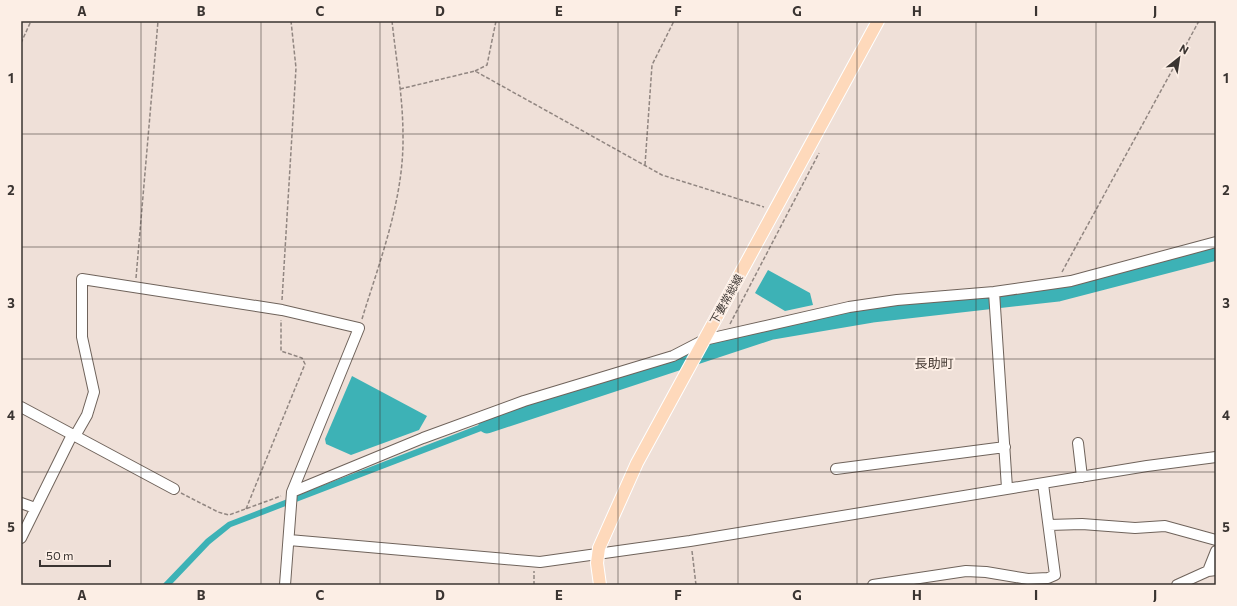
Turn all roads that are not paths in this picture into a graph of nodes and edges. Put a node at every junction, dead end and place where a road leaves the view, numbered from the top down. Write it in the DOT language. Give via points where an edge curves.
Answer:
graph roads {
  1 [pos="878,21"];
  2 [pos="1216,242"];
  3 [pos="994,292"];
  4 [pos="701,344"];
  5 [pos="21,407"];
  6 [pos="74,435"];
  7 [pos="1078,443"];
  8 [pos="1005,447"];
  9 [pos="1216,458"];
  10 [pos="836,468"];
  11 [pos="1082,477"];
  12 [pos="1043,484"];
  13 [pos="1007,488"];
  14 [pos="174,489"];
  15 [pos="292,493"];
  16 [pos="21,503"];
  17 [pos="35,508"];
  18 [pos="1049,525"];
  19 [pos="21,538"];
  20 [pos="289,540"];
  21 [pos="1216,540"];
  22 [pos="1216,551"];
  23 [pos="598,555"];
  24 [pos="1212,570"];
  25 [pos="285,585"];
  26 [pos="600,585"];
  27 [pos="873,585"];
  28 [pos="1177,585"];
  1 -- 4 [label="main road, 下妻常総線"];
  2 -- 3 [label="street" via="1056,284"];
  3 -- 4 [label="street" via="849,307 724,335"];
  3 -- 8 [label="street"];
  4 -- 15 [label="street" via="673,356 524,401 423,438"];
  4 -- 23 [label="main road, 下妻常総線" via="637,462"];
  5 -- 6 [label="street"];
  6 -- 14 [label="street"];
  6 -- 15 [label="street" via="87,415 94,392 82,337 82,279 282,310 359,328"];
  6 -- 17 [label="street"];
  7 -- 11 [label="street"];
  8 -- 10 [label="street"];
  8 -- 13 [label="street"];
  9 -- 11 [label="street"];
  11 -- 12 [label="street"];
  12 -- 13 [label="street"];
  12 -- 18 [label="street"];
  13 -- 23 [label="street"];
  15 -- 20 [label="street"];
  16 -- 17 [label="street"];
  17 -- 19 [label="street"];
  18 -- 21 [label="street" via="1082,524 1135,528 1165,526"];
  18 -- 27 [label="street" via="1055,575 1048,578 1028,579 966,571"];
  20 -- 23 [label="street" via="534,562"];
  20 -- 25 [label="street"];
  22 -- 24 [label="street"];
  23 -- 26 [label="main road, 下妻常総線"];
  24 -- 28 [label="street"];
}
